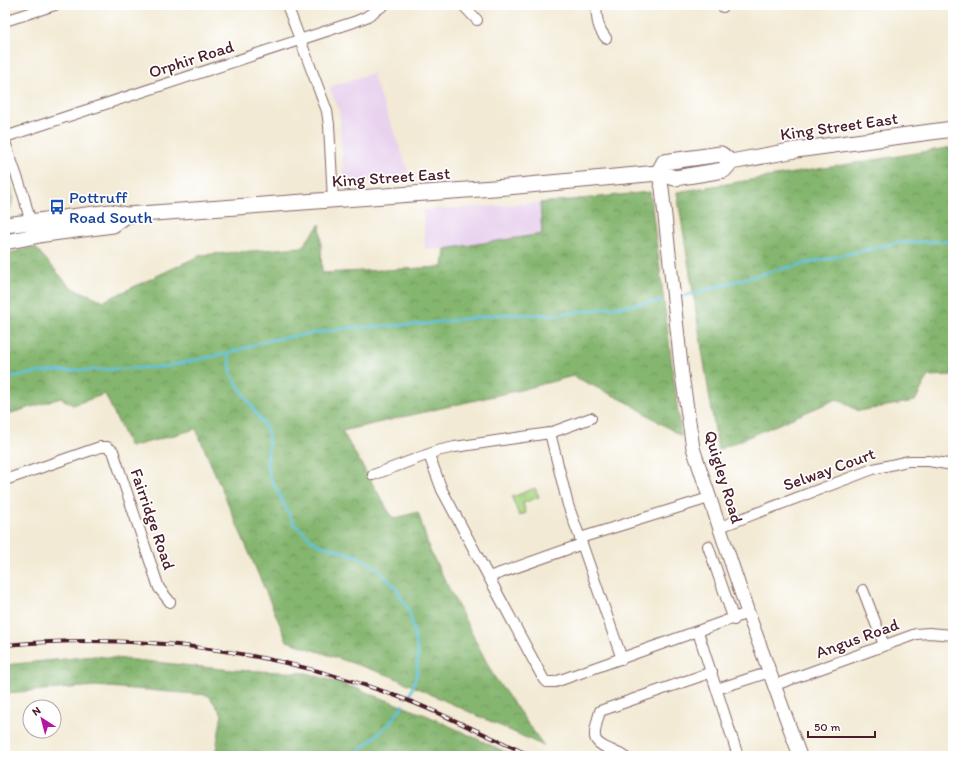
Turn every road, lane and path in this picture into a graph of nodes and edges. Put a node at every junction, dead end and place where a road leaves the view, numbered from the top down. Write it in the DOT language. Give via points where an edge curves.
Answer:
graph roads {
  1 [pos="55,5"];
  2 [pos="287,5"];
  3 [pos="384,5"];
  4 [pos="463,5"];
  5 [pos="596,5"];
  6 [pos="477,20"];
  7 [pos="5,22"];
  8 [pos="606,38"];
  9 [pos="299,40"];
  10 [pos="953,129"];
  11 [pos="5,137"];
  12 [pos="5,142"];
  13 [pos="658,173"];
  14 [pos="333,200"];
  15 [pos="5,226"];
  16 [pos="32,229"];
  17 [pos="5,242"];
  18 [pos="591,418"];
  19 [pos="550,432"];
  20 [pos="429,455"];
  21 [pos="953,465"];
  22 [pos="373,475"];
  23 [pos="5,480"];
  24 [pos="709,498"];
  25 [pos="720,527"];
  26 [pos="708,546"];
  27 [pos="489,577"];
  28 [pos="863,590"];
  29 [pos="170,602"];
  30 [pos="748,614"];
  31 [pos="734,620"];
  32 [pos="698,632"];
  33 [pos="953,635"];
  34 [pos="884,645"];
  35 [pos="622,659"];
  36 [pos="712,672"];
  37 [pos="770,672"];
  38 [pos="775,685"];
  39 [pos="717,689"];
  40 [pos="624,756"];
  41 [pos="738,756"];
  42 [pos="800,756"];
  1 -- 7 [label="street"];
  2 -- 9 [label="street"];
  3 -- 9 [label="street, Orphir Road" via="354,22"];
  4 -- 6 [label="street"];
  5 -- 8 [label="street" via="597,23"];
  9 -- 11 [label="street, Orphir Road"];
  9 -- 14 [label="street" via="327,111"];
  10 -- 13 [label="main road, King Street East" via="796,150 731,162 724,170 682,177 675,178"];
  12 -- 16 [label="street"];
  13 -- 14 [label="main road, King Street East"];
  13 -- 24 [label="street, Quigley Road" via="662,188 693,448"];
  14 -- 16 [label="main road, King Street East" via="127,216 111,212"];
  15 -- 16 [label="main road, King Street East"];
  16 -- 17 [label="main road, King Street East"];
  18 -- 19 [label="street"];
  19 -- 20 [label="street" via="455,447"];
  19 -- 24 [label="street" via="568,505 580,538"];
  20 -- 22 [label="street"];
  20 -- 27 [label="street" via="442,490"];
  21 -- 25 [label="street, Selway Court" via="908,461 873,469"];
  23 -- 29 [label="street, Fairridge Road" via="100,447 107,447 113,452 159,588"];
  24 -- 25 [label="street, Quigley Road"];
  25 -- 30 [label="street, Quigley Road"];
  26 -- 31 [label="street"];
  27 -- 35 [label="street" via="547,682 555,682"];
  27 -- 35 [label="street" via="582,544"];
  28 -- 34 [label="street"];
  30 -- 31 [label="street"];
  30 -- 37 [label="street, Quigley Road"];
  31 -- 32 [label="street"];
  32 -- 35 [label="street"];
  32 -- 36 [label="street"];
  33 -- 34 [label="street, Angus Road" via="916,634"];
  34 -- 38 [label="street, Angus Road"];
  36 -- 39 [label="street"];
  36 -- 40 [label="street" via="600,711 596,740"];
  37 -- 38 [label="street, Quigley Road"];
  37 -- 39 [label="street"];
  38 -- 42 [label="street, Quigley Road"];
  39 -- 41 [label="street"];
}
